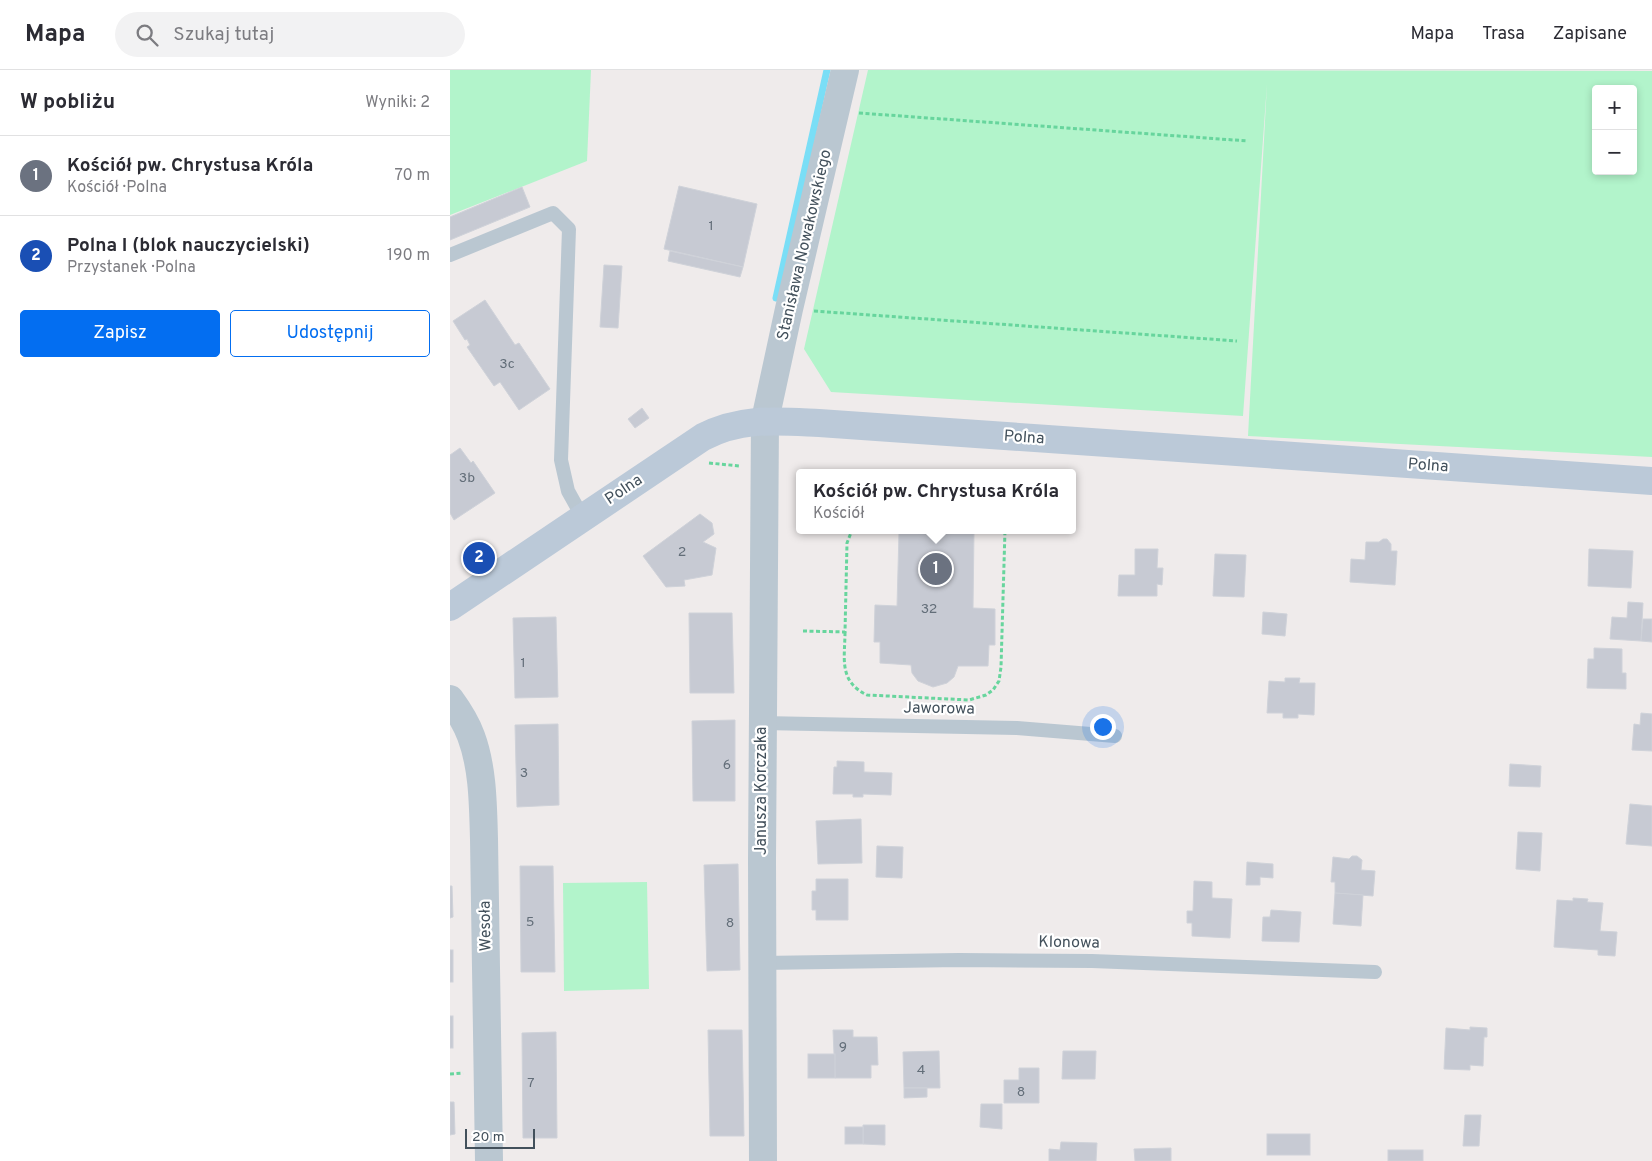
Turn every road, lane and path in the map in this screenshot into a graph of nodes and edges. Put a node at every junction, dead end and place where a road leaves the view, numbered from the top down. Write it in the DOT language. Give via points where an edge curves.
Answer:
graph roads {
  1 [pos="845,70"];
  2 [pos="836,111"];
  3 [pos="1248,141"];
  4 [pos="450,255"];
  5 [pos="789,309"];
  6 [pos="1237,341"];
  7 [pos="765,420"];
  8 [pos="706,463"];
  9 [pos="744,467"];
  10 [pos="1652,481"];
  11 [pos="584,518"];
  12 [pos="850,534"];
  13 [pos="1005,534"];
  14 [pos="451,603"];
  15 [pos="802,631"];
  16 [pos="845,632"];
  17 [pos="450,699"];
  18 [pos="762,723"];
  19 [pos="1115,736"];
  20 [pos="762,962"];
  21 [pos="1375,972"];
  22 [pos="490,1161"];
  23 [pos="763,1161"];
  1 -- 2 [label="street, Stanisława Nowakowskiego"];
  2 -- 3 [label="path"];
  2 -- 5 [label="street, Stanisława Nowakowskiego"];
  4 -- 11 [label="lane" via="553,213 570,229 561,460 568,491"];
  5 -- 6 [label="path"];
  5 -- 7 [label="street, Stanisława Nowakowskiego"];
  7 -- 10 [label="street, Polna"];
  7 -- 11 [label="street, Polna" via="732,425 703,437"];
  7 -- 18 [label="street, Janusza Korczaka"];
  8 -- 9 [label="path"];
  11 -- 14 [label="street, Polna"];
  12 -- 16 [label="path" via="847,543"];
  13 -- 16 [label="path" via="1001,667 999,681 986,695 960,700 866,695 847,679"];
  15 -- 16 [label="path"];
  17 -- 22 [label="street, Wesoła" via="471,736 483,803"];
  18 -- 19 [label="lane, Jaworowa" via="1017,728"];
  18 -- 20 [label="street, Janusza Korczaka"];
  20 -- 21 [label="lane, Klonowa" via="1092,961"];
  20 -- 23 [label="street, Janusza Korczaka"];
}
